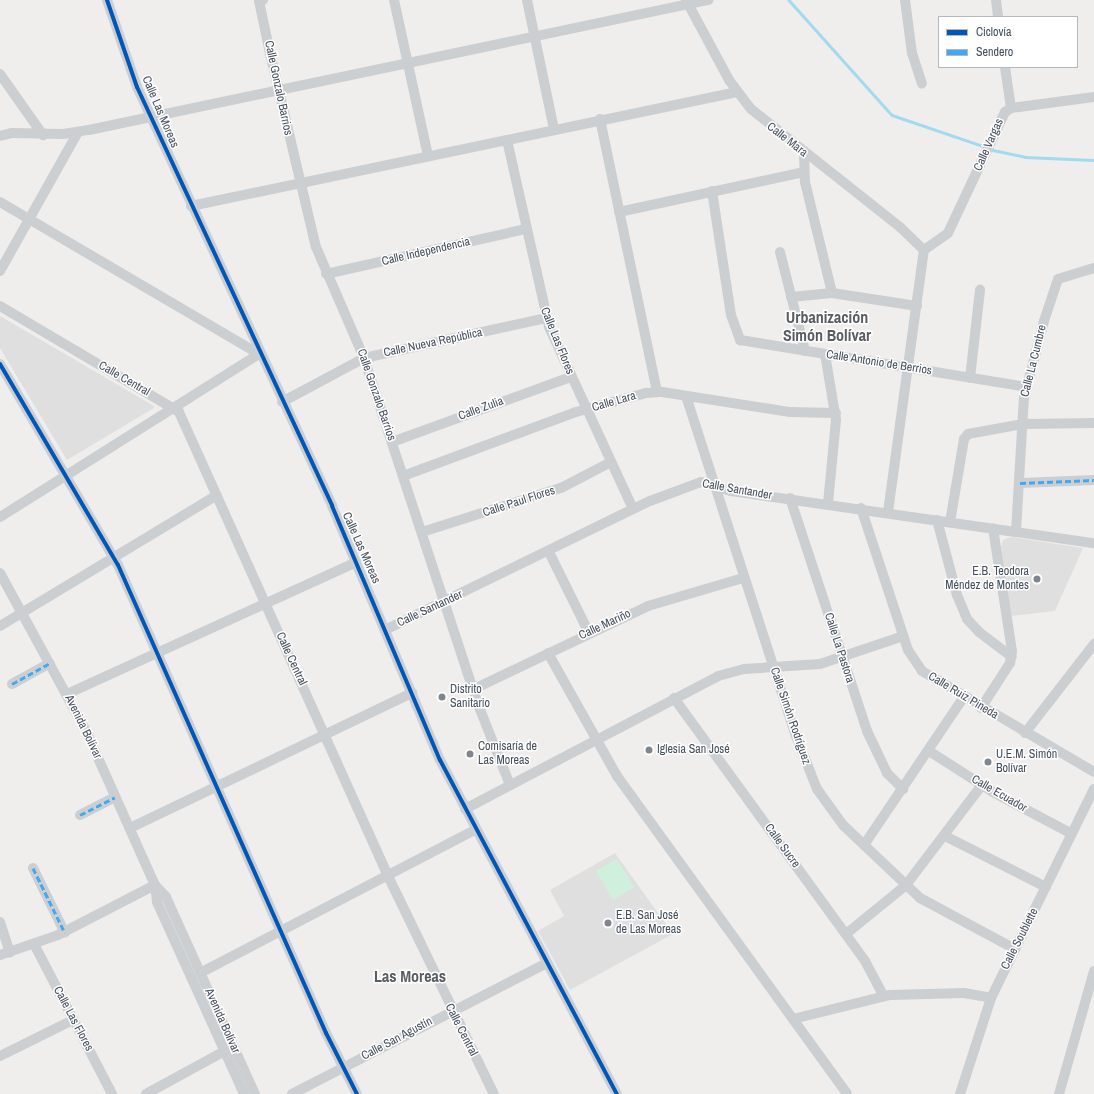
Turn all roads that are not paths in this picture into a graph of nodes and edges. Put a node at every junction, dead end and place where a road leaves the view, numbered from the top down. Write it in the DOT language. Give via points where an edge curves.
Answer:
graph roads {
  1 [pos="107,0"];
  2 [pos="261,0"];
  3 [pos="394,0"];
  4 [pos="527,0"];
  5 [pos="708,0"];
  6 [pos="905,0"];
  7 [pos="996,0"];
  8 [pos="688,2"];
  9 [pos="998,16"];
  10 [pos="535,38"];
  11 [pos="408,64"];
  12 [pos="1005,68"];
  13 [pos="0,74"];
  14 [pos="922,83"];
  15 [pos="278,91"];
  16 [pos="737,92"];
  17 [pos="1094,97"];
  18 [pos="1011,108"];
  19 [pos="150,117"];
  20 [pos="600,119"];
  21 [pos="554,129"];
  22 [pos="78,132"];
  23 [pos="43,135"];
  24 [pos="0,136"];
  25 [pos="507,140"];
  26 [pos="804,154"];
  27 [pos="428,156"];
  28 [pos="804,172"];
  29 [pos="299,182"];
  30 [pos="712,191"];
  31 [pos="0,202"];
  32 [pos="190,206"];
  33 [pos="619,212"];
  34 [pos="29,219"];
  35 [pos="526,229"];
  36 [pos="924,250"];
  37 [pos="780,252"];
  38 [pos="1094,268"];
  39 [pos="0,271"];
  40 [pos="326,274"];
  41 [pos="980,290"];
  42 [pos="832,293"];
  43 [pos="791,297"];
  44 [pos="0,306"];
  45 [pos="917,306"];
  46 [pos="546,318"];
  47 [pos="805,351"];
  48 [pos="259,354"];
  49 [pos="825,354"];
  50 [pos="364,358"];
  51 [pos="0,364"];
  52 [pos="909,368"];
  53 [pos="571,377"];
  54 [pos="970,378"];
  55 [pos="1026,387"];
  56 [pos="657,392"];
  57 [pos="686,396"];
  58 [pos="282,402"];
  59 [pos="172,406"];
  60 [pos="586,410"];
  61 [pos="836,413"];
  62 [pos="1094,423"];
  63 [pos="1022,424"];
  64 [pos="392,442"];
  65 [pos="611,462"];
  66 [pos="65,475"];
  67 [pos="403,476"];
  68 [pos="1094,480"];
  69 [pos="1020,483"];
  70 [pos="714,486"];
  71 [pos="217,495"];
  72 [pos="790,498"];
  73 [pos="828,503"];
  74 [pos="861,508"];
  75 [pos="633,509"];
  76 [pos="888,512"];
  77 [pos="0,517"];
  78 [pos="937,520"];
  79 [pos="950,522"];
  80 [pos="992,528"];
  81 [pos="1016,531"];
  82 [pos="422,532"];
  83 [pos="1094,542"];
  84 [pos="549,552"];
  85 [pos="114,556"];
  86 [pos="356,562"];
  87 [pos="0,573"];
  88 [pos="743,578"];
  89 [pos="265,602"];
  90 [pos="446,602"];
  91 [pos="23,614"];
  92 [pos="0,626"];
  93 [pos="386,630"];
  94 [pos="589,633"];
  95 [pos="903,636"];
  96 [pos="1094,644"];
  97 [pos="157,651"];
  98 [pos="548,653"];
  99 [pos="1012,657"];
  100 [pos="842,658"];
  101 [pos="50,662"];
  102 [pos="773,667"];
  103 [pos="12,684"];
  104 [pos="474,689"];
  105 [pos="412,693"];
  106 [pos="67,694"];
  107 [pos="674,698"];
  108 [pos="963,698"];
  109 [pos="981,708"];
  110 [pos="1025,734"];
  111 [pos="326,736"];
  112 [pos="595,740"];
  113 [pos="928,751"];
  114 [pos="1094,772"];
  115 [pos="510,785"];
  116 [pos="982,785"];
  117 [pos="217,788"];
  118 [pos="1094,788"];
  119 [pos="903,789"];
  120 [pos="115,797"];
  121 [pos="465,809"];
  122 [pos="80,815"];
  123 [pos="130,828"];
  124 [pos="475,830"];
  125 [pos="1072,834"];
  126 [pos="946,836"];
  127 [pos="864,845"];
  128 [pos="33,868"];
  129 [pos="388,876"];
  130 [pos="155,885"];
  131 [pos="906,885"];
  132 [pos="1046,887"];
  133 [pos="0,922"];
  134 [pos="65,932"];
  135 [pos="280,932"];
  136 [pos="846,934"];
  137 [pos="34,944"];
  138 [pos="1016,950"];
  139 [pos="10,952"];
  140 [pos="0,955"];
  141 [pos="546,964"];
  142 [pos="1094,970"];
  143 [pos="200,973"];
  144 [pos="884,996"];
  145 [pos="990,998"];
  146 [pos="452,1011"];
  147 [pos="793,1019"];
  148 [pos="73,1020"];
  149 [pos="225,1051"];
  150 [pos="0,1056"];
  151 [pos="343,1068"];
  152 [pos="112,1094"];
  153 [pos="146,1094"];
  154 [pos="244,1094"];
  155 [pos="255,1094"];
  156 [pos="292,1094"];
  157 [pos="357,1094"];
  158 [pos="494,1094"];
  159 [pos="617,1094"];
  160 [pos="847,1094"];
  161 [pos="960,1094"];
  162 [pos="1059,1094"];
  1 -- 19 [label="street, Calle Las Moreas"];
  2 -- 15 [label="street, Calle Gonzalo Barrios"];
  3 -- 11 [label="street"];
  4 -- 10 [label="street"];
  5 -- 8 [label="street"];
  6 -- 14 [label="street" via="912,53"];
  7 -- 9 [label="street"];
  8 -- 10 [label="street"];
  8 -- 16 [label="street, Calle Mara"];
  10 -- 11 [label="street"];
  10 -- 21 [label="street"];
  11 -- 15 [label="street"];
  11 -- 27 [label="street"];
  12 -- 18 [label="street"];
  13 -- 23 [label="street"];
  15 -- 19 [label="street"];
  15 -- 29 [label="street, Calle Gonzalo Barrios"];
  16 -- 20 [label="street"];
  16 -- 26 [label="street, Calle Mara" via="766,124"];
  17 -- 18 [label="street, Calle Vargas"];
  18 -- 36 [label="street, Calle Vargas" via="1003,114 948,233"];
  19 -- 22 [label="street"];
  19 -- 32 [label="street, Calle Las Moreas"];
  20 -- 21 [label="street"];
  20 -- 33 [label="street"];
  21 -- 25 [label="street"];
  22 -- 23 [label="street"];
  22 -- 34 [label="street"];
  23 -- 24 [label="street" via="23,132"];
  25 -- 27 [label="street"];
  25 -- 35 [label="street, Calle Las Flores"];
  26 -- 28 [label="street"];
  26 -- 36 [label="street, Calle Mara" via="901,228"];
  27 -- 29 [label="street"];
  28 -- 30 [label="street"];
  28 -- 42 [label="street"];
  29 -- 32 [label="street"];
  29 -- 40 [label="street, Calle Gonzalo Barrios"];
  30 -- 33 [label="street"];
  30 -- 47 [label="street, Calle Antonio de Berrios" via="736,334 748,343"];
  31 -- 34 [label="street"];
  32 -- 48 [label="street, Calle Las Moreas"];
  33 -- 56 [label="street"];
  34 -- 39 [label="street"];
  34 -- 48 [label="street"];
  35 -- 40 [label="street, Calle Independencia"];
  35 -- 46 [label="street, Calle Las Flores"];
  36 -- 45 [label="street"];
  37 -- 43 [label="street"];
  38 -- 55 [label="street, Calle La Cumbre" via="1063,276 1057,282"];
  40 -- 50 [label="street, Calle Gonzalo Barrios"];
  41 -- 54 [label="street"];
  42 -- 43 [label="street"];
  42 -- 45 [label="street"];
  43 -- 47 [label="street"];
  44 -- 59 [label="street, Calle Central"];
  45 -- 52 [label="street"];
  46 -- 50 [label="street, Calle Nueva República"];
  46 -- 53 [label="street, Calle Las Flores"];
  47 -- 49 [label="street, Calle Antonio de Berrios"];
  48 -- 58 [label="street, Calle Las Moreas"];
  48 -- 59 [label="street"];
  49 -- 52 [label="street, Calle Antonio de Berrios"];
  49 -- 61 [label="street"];
  50 -- 58 [label="street, Calle Nueva República"];
  50 -- 64 [label="street, Calle Gonzalo Barrios"];
  51 -- 66 [label="street"];
  52 -- 54 [label="street, Calle Antonio de Berrios"];
  52 -- 76 [label="street"];
  53 -- 60 [label="street, Calle Las Flores"];
  53 -- 64 [label="street, Calle Zulia"];
  54 -- 55 [label="street, Calle Antonio de Berrios"];
  55 -- 63 [label="street, Calle La Cumbre"];
  56 -- 57 [label="street, Calle Lara"];
  56 -- 60 [label="street, Calle Lara"];
  57 -- 61 [label="street, Calle Lara" via="790,412"];
  57 -- 70 [label="street, Calle Simón Rodríguez"];
  58 -- 86 [label="street, Calle Las Moreas"];
  59 -- 66 [label="street"];
  59 -- 71 [label="street, Calle Central" via="180,414"];
  60 -- 65 [label="street, Calle Las Flores"];
  60 -- 67 [label="street, Calle Lara"];
  61 -- 73 [label="street"];
  62 -- 63 [label="street"];
  63 -- 69 [label="street, Calle La Cumbre"];
  63 -- 79 [label="street" via="976,431 965,437"];
  64 -- 67 [label="street, Calle Gonzalo Barrios"];
  65 -- 75 [label="street, Calle Las Flores"];
  65 -- 82 [label="street, Calle Paul Flores" via="561,488"];
  66 -- 77 [label="street"];
  66 -- 85 [label="street"];
  67 -- 82 [label="street, Calle Gonzalo Barrios"];
  68 -- 69 [label="street"];
  69 -- 81 [label="street, Calle La Cumbre"];
  70 -- 72 [label="street, Calle Santander"];
  70 -- 75 [label="street, Calle Santander" via="701,482 693,484"];
  70 -- 88 [label="street, Calle Simón Rodríguez"];
  71 -- 85 [label="street"];
  71 -- 89 [label="street, Calle Central"];
  72 -- 73 [label="street, Calle Santander"];
  72 -- 100 [label="street, Calle La Pastora"];
  73 -- 74 [label="street, Calle Santander"];
  74 -- 76 [label="street, Calle Santander"];
  74 -- 95 [label="street, Calle Ruiz Pineda"];
  75 -- 84 [label="street, Calle Santander"];
  76 -- 78 [label="street, Calle Santander"];
  78 -- 79 [label="street, Calle Santander"];
  78 -- 99 [label="street" via="957,595 967,618 979,632"];
  79 -- 80 [label="street, Calle Santander"];
  80 -- 81 [label="street, Calle Santander"];
  80 -- 99 [label="street"];
  81 -- 83 [label="street, Calle Santander"];
  82 -- 90 [label="street, Calle Gonzalo Barrios"];
  84 -- 90 [label="street, Calle Santander"];
  84 -- 94 [label="street"];
  85 -- 91 [label="street"];
  85 -- 97 [label="street"];
  86 -- 89 [label="street"];
  86 -- 93 [label="street, Calle Las Moreas"];
  87 -- 91 [label="street, Avenida Bolívar"];
  88 -- 94 [label="street, Calle Mariño" via="660,601"];
  88 -- 102 [label="street, Calle Simón Rodríguez"];
  89 -- 97 [label="street"];
  89 -- 111 [label="street, Calle Central"];
  90 -- 93 [label="street, Calle Santander"];
  90 -- 104 [label="street, Calle Gonzalo Barrios"];
  91 -- 92 [label="street"];
  91 -- 101 [label="street, Avenida Bolívar"];
  93 -- 105 [label="street, Calle Las Moreas"];
  94 -- 98 [label="street, Calle Mariño"];
  95 -- 100 [label="street"];
  95 -- 108 [label="street, Calle Ruiz Pineda" via="922,671"];
  96 -- 110 [label="street"];
  97 -- 106 [label="street"];
  97 -- 117 [label="street"];
  98 -- 104 [label="street, Calle Mariño"];
  98 -- 112 [label="street"];
  99 -- 109 [label="street"];
  100 -- 102 [label="street" via="798,667"];
  100 -- 119 [label="street, Calle La Pastora" via="874,747 891,779"];
  101 -- 103 [label="street"];
  101 -- 106 [label="street, Avenida Bolívar"];
  102 -- 107 [label="street" via="731,672"];
  102 -- 127 [label="street, Calle Simón Rodríguez" via="817,789 834,813"];
  104 -- 115 [label="street, Calle Gonzalo Barrios"];
  105 -- 111 [label="street"];
  105 -- 121 [label="street, Calle Las Moreas"];
  106 -- 120 [label="street, Avenida Bolívar"];
  107 -- 112 [label="street"];
  107 -- 136 [label="street, Calle Sucre"];
  108 -- 109 [label="street, Calle Ruiz Pineda"];
  108 -- 113 [label="street"];
  109 -- 110 [label="street, Calle Ruiz Pineda"];
  110 -- 114 [label="street, Calle Ruiz Pineda"];
  111 -- 117 [label="street"];
  111 -- 129 [label="street, Calle Central"];
  112 -- 115 [label="street"];
  112 -- 147 [label="street" via="640,810"];
  113 -- 116 [label="street, Calle Ecuador"];
  113 -- 119 [label="street"];
  115 -- 121 [label="street"];
  116 -- 125 [label="street, Calle Ecuador"];
  116 -- 126 [label="street"];
  117 -- 123 [label="street"];
  117 -- 135 [label="street"];
  118 -- 125 [label="street, Calle Soublette"];
  119 -- 127 [label="street"];
  120 -- 122 [label="street"];
  120 -- 123 [label="street, Avenida Bolívar"];
  121 -- 124 [label="street, Calle Las Moreas"];
  123 -- 130 [label="street, Avenida Bolívar"];
  124 -- 129 [label="street"];
  124 -- 141 [label="street, Calle Las Moreas"];
  125 -- 132 [label="street, Calle Soublette"];
  126 -- 131 [label="street"];
  126 -- 132 [label="street"];
  127 -- 131 [label="street, Calle Simón Rodríguez"];
  128 -- 134 [label="street"];
  129 -- 135 [label="street"];
  129 -- 146 [label="street, Calle Central"];
  130 -- 134 [label="street"];
  130 -- 143 [label="street, Avenida Bolívar" via="166,897"];
  130 -- 149 [label="street, Avenida Bolívar" via="157,902"];
  131 -- 136 [label="street"];
  131 -- 138 [label="street, Calle Simón Rodríguez" via="934,907"];
  132 -- 138 [label="street, Calle Soublette"];
  133 -- 139 [label="street"];
  134 -- 137 [label="street"];
  135 -- 143 [label="street"];
  135 -- 151 [label="street"];
  136 -- 144 [label="street, Calle Sucre" via="874,973"];
  137 -- 139 [label="street"];
  137 -- 148 [label="street, Calle Las Flores"];
  138 -- 145 [label="street, Calle Soublette"];
  139 -- 140 [label="street"];
  141 -- 146 [label="street, Calle San Agustín"];
  141 -- 159 [label="street, Calle Las Moreas"];
  142 -- 162 [label="street"];
  143 -- 155 [label="street, Avenida Bolívar"];
  144 -- 145 [label="street" via="964,993"];
  144 -- 147 [label="street"];
  145 -- 161 [label="street, Calle Soublette"];
  146 -- 151 [label="street, Calle San Agustín"];
  146 -- 158 [label="street, Calle Central"];
  147 -- 160 [label="street"];
  148 -- 150 [label="street"];
  148 -- 152 [label="street, Calle Las Flores"];
  149 -- 153 [label="street"];
  149 -- 154 [label="street, Avenida Bolívar"];
  151 -- 156 [label="street, Calle San Agustín"];
  151 -- 157 [label="street"];
}
